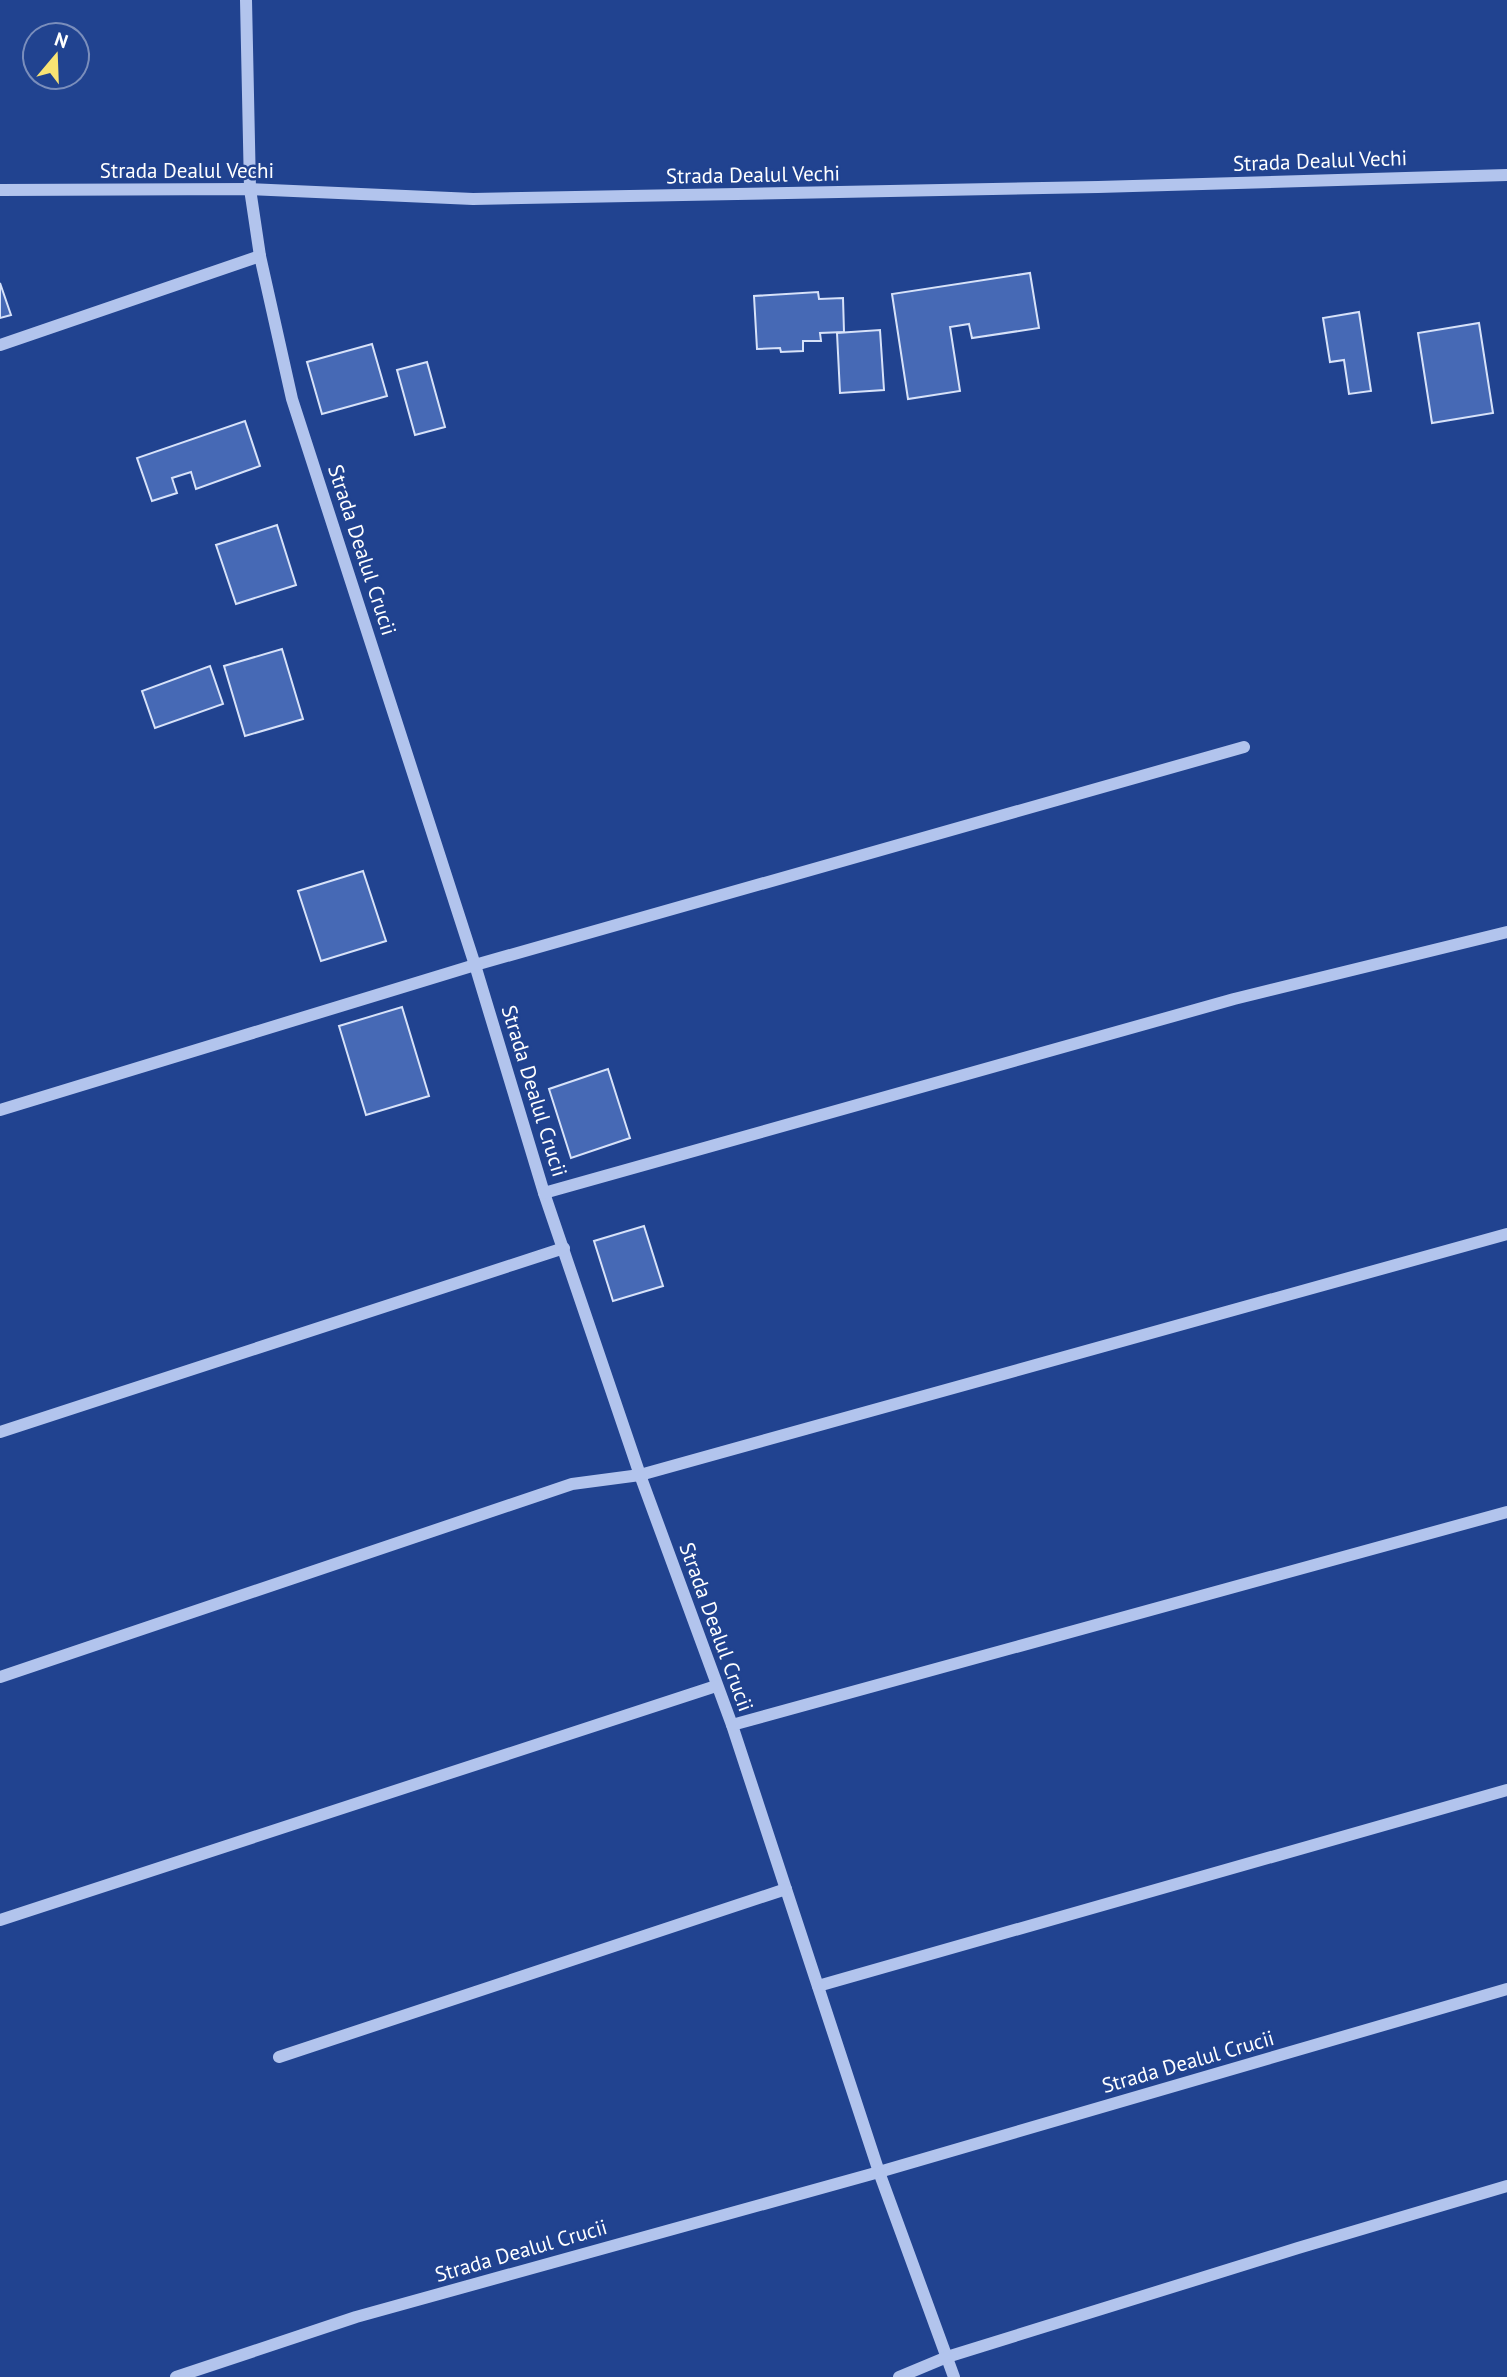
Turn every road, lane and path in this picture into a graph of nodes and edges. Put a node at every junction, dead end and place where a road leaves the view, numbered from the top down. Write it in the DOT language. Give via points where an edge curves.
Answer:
graph roads {
  1 [pos="246,0"];
  2 [pos="1507,175"];
  3 [pos="250,189"];
  4 [pos="0,190"];
  5 [pos="260,256"];
  6 [pos="0,345"];
  7 [pos="1244,747"];
  8 [pos="1507,932"];
  9 [pos="475,965"];
  10 [pos="0,1110"];
  11 [pos="544,1193"];
  12 [pos="1507,1234"];
  13 [pos="564,1248"];
  14 [pos="0,1432"];
  15 [pos="640,1475"];
  16 [pos="1507,1512"];
  17 [pos="0,1677"];
  18 [pos="716,1686"];
  19 [pos="732,1725"];
  20 [pos="1507,1790"];
  21 [pos="786,1889"];
  22 [pos="0,1920"];
  23 [pos="818,1986"];
  24 [pos="1507,1989"];
  25 [pos="279,2057"];
  26 [pos="879,2172"];
  27 [pos="1507,2186"];
  28 [pos="947,2357"];
  29 [pos="176,2377"];
  30 [pos="899,2377"];
  31 [pos="954,2377"];
  1 -- 3 [label="street, Strada Dealul Crucii"];
  2 -- 3 [label="street, Strada Dealul Vechi" via="473,199"];
  3 -- 4 [label="street, Strada Dealul Vechi"];
  3 -- 5 [label="street, Strada Dealul Crucii"];
  5 -- 6 [label="street"];
  5 -- 9 [label="street, Strada Dealul Crucii" via="292,399"];
  7 -- 9 [label="street"];
  8 -- 11 [label="street" via="1234,999"];
  9 -- 10 [label="street"];
  9 -- 11 [label="street, Strada Dealul Crucii"];
  11 -- 13 [label="street, Strada Dealul Crucii"];
  12 -- 15 [label="street"];
  13 -- 14 [label="street"];
  13 -- 15 [label="street, Strada Dealul Crucii"];
  15 -- 17 [label="street" via="572,1484"];
  15 -- 18 [label="street, Strada Dealul Crucii"];
  16 -- 19 [label="street"];
  18 -- 19 [label="street, Strada Dealul Crucii"];
  18 -- 22 [label="street"];
  19 -- 21 [label="street, Strada Dealul Crucii"];
  20 -- 23 [label="street"];
  21 -- 23 [label="street, Strada Dealul Crucii"];
  21 -- 25 [label="street"];
  23 -- 26 [label="street, Strada Dealul Crucii"];
  24 -- 26 [label="street, Strada Dealul Crucii"];
  26 -- 28 [label="street, Strada Dealul Crucii"];
  26 -- 29 [label="street, Strada Dealul Crucii" via="356,2317"];
  27 -- 28 [label="street"];
  28 -- 30 [label="street"];
  28 -- 31 [label="street, Strada Dealul Crucii"];
}
